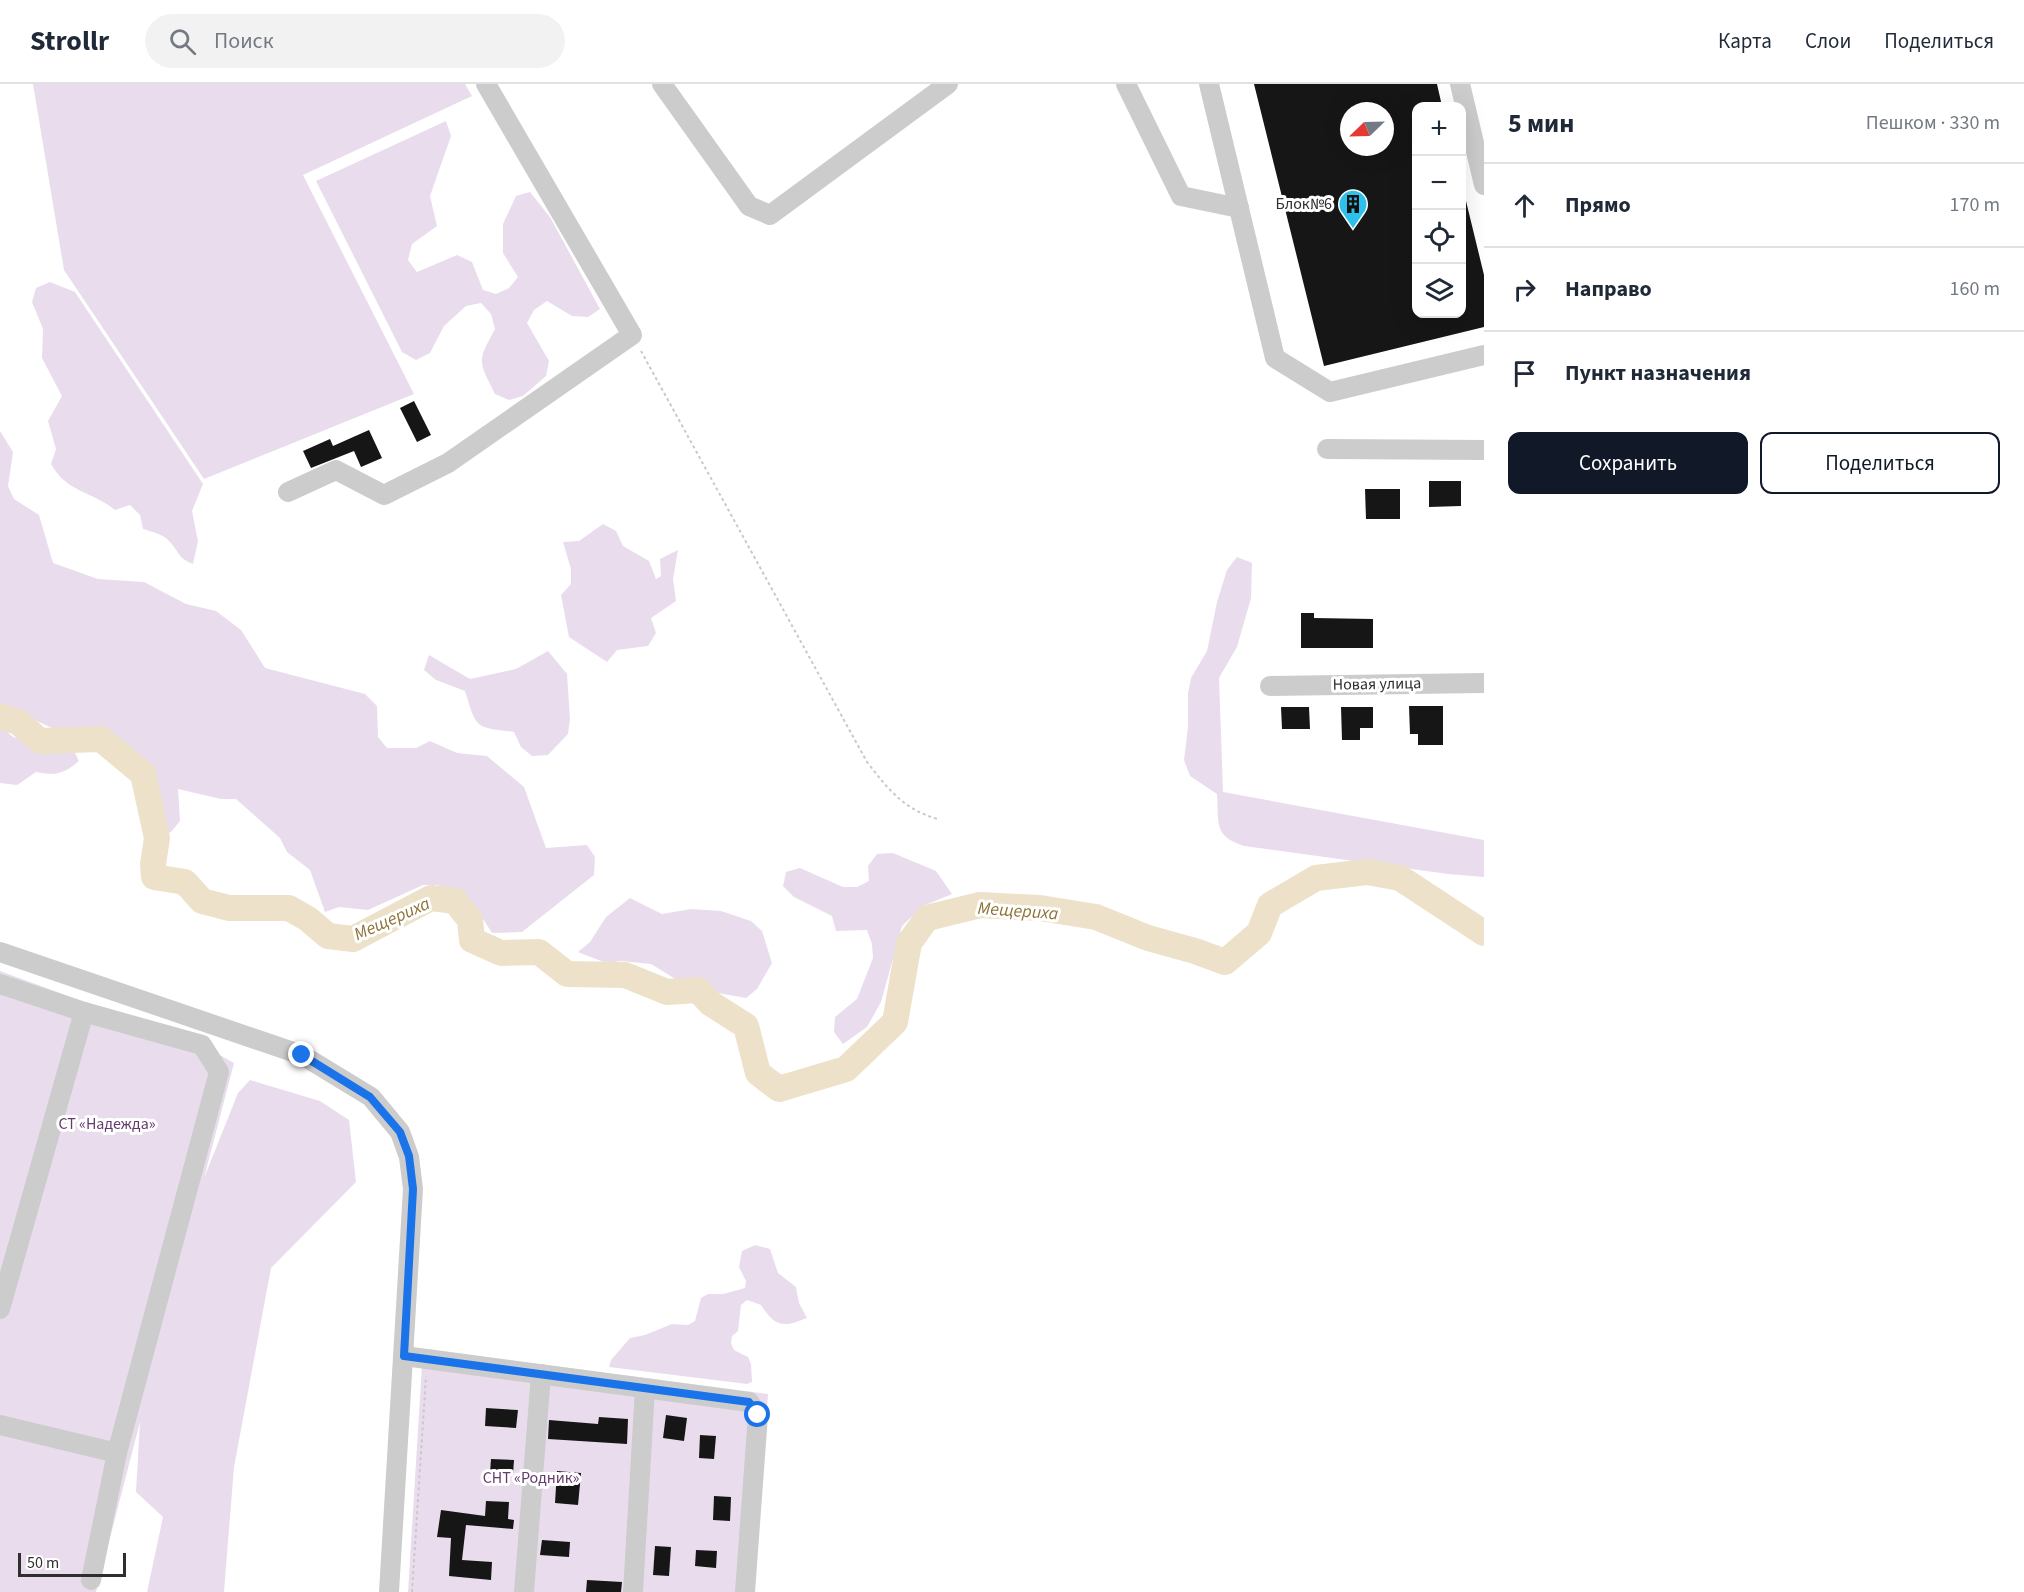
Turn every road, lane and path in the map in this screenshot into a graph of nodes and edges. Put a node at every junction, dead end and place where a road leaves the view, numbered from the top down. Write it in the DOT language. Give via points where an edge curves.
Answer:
graph roads {
  1 [pos="486,84"];
  2 [pos="662,84"];
  3 [pos="948,84"];
  4 [pos="1126,84"];
  5 [pos="1209,84"];
  6 [pos="1460,84"];
  7 [pos="1484,185"];
  8 [pos="1239,207"];
  9 [pos="632,335"];
  10 [pos="1484,355"];
  11 [pos="1327,449"];
  12 [pos="1484,450"];
  13 [pos="288,492"];
  14 [pos="1484,683"];
  15 [pos="1270,686"];
  16 [pos="938,819"];
  17 [pos="0,952"];
  18 [pos="0,984"];
  19 [pos="84,1012"];
  20 [pos="0,1309"];
  21 [pos="404,1356"];
  22 [pos="427,1359"];
  23 [pos="541,1374"];
  24 [pos="645,1389"];
  25 [pos="0,1425"];
  26 [pos="117,1453"];
  27 [pos="91,1580"];
  28 [pos="389,1592"];
  29 [pos="412,1592"];
  30 [pos="524,1592"];
  31 [pos="633,1592"];
  32 [pos="745,1592"];
  1 -- 9 [label="street"];
  2 -- 3 [label="street" via="749,206 770,215"];
  4 -- 8 [label="street" via="1181,196"];
  5 -- 8 [label="street"];
  6 -- 7 [label="street"];
  8 -- 10 [label="street" via="1275,358 1330,392"];
  9 -- 13 [label="street" via="448,464 384,495 336,470"];
  9 -- 16 [label="path" via="867,762 892,795 921,815"];
  11 -- 12 [label="street"];
  14 -- 15 [label="street, Новая улица"];
  17 -- 21 [label="street" via="302,1055 370,1097 400,1132 411,1167"];
  18 -- 19 [label="street"];
  19 -- 20 [label="street"];
  19 -- 26 [label="street" via="202,1046 219,1072"];
  21 -- 22 [label="street"];
  21 -- 28 [label="street"];
  22 -- 23 [label="street"];
  22 -- 29 [label="path"];
  23 -- 24 [label="street"];
  23 -- 30 [label="street"];
  24 -- 31 [label="street"];
  24 -- 32 [label="street" via="749,1402 758,1415"];
  25 -- 26 [label="street"];
  26 -- 27 [label="street"];
}
